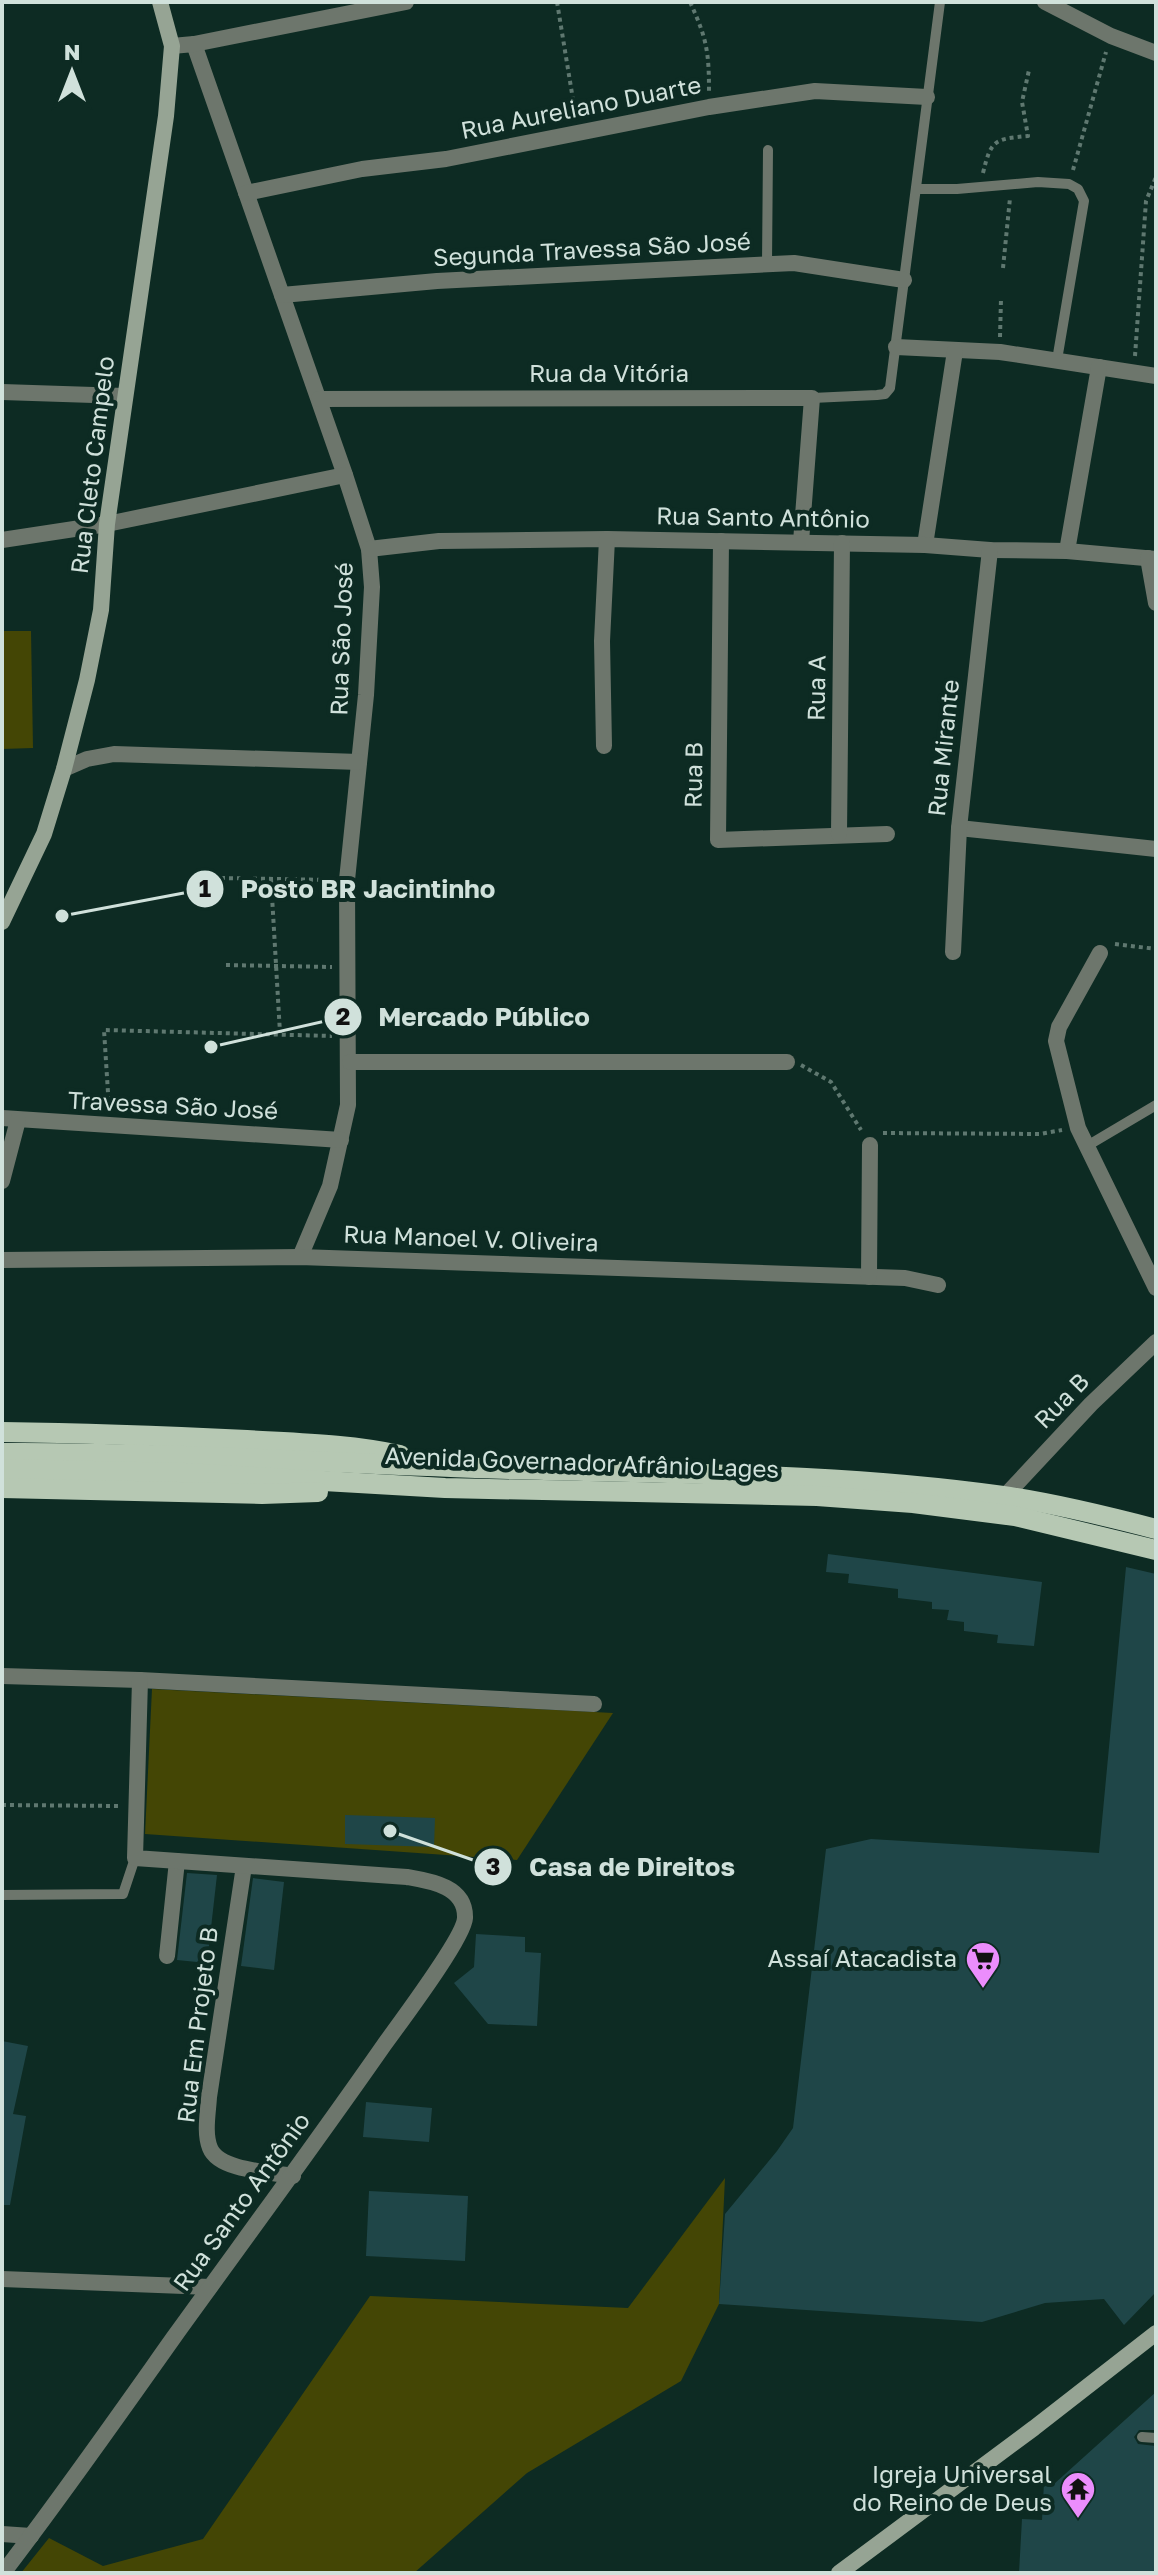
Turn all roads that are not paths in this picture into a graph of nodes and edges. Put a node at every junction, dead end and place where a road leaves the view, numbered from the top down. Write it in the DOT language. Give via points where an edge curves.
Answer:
graph roads {
  1 [pos="160,2"];
  2 [pos="406,2"];
  3 [pos="940,2"];
  4 [pos="1049,3"];
  5 [pos="194,44"];
  6 [pos="172,46"];
  7 [pos="1156,53"];
  8 [pos="927,97"];
  9 [pos="768,150"];
  10 [pos="916,189"];
  11 [pos="246,193"];
  12 [pos="767,264"];
  13 [pos="904,280"];
  14 [pos="282,295"];
  15 [pos="896,347"];
  16 [pos="955,351"];
  17 [pos="1057,360"];
  18 [pos="1099,367"];
  19 [pos="1156,376"];
  20 [pos="2,392"];
  21 [pos="124,396"];
  22 [pos="812,398"];
  23 [pos="319,399"];
  24 [pos="345,475"];
  25 [pos="107,524"];
  26 [pos="607,539"];
  27 [pos="2,540"];
  28 [pos="721,541"];
  29 [pos="801,542"];
  30 [pos="842,543"];
  31 [pos="925,545"];
  32 [pos="369,549"];
  33 [pos="990,550"];
  34 [pos="1067,551"];
  35 [pos="1152,559"];
  36 [pos="1156,603"];
  37 [pos="604,746"];
  38 [pos="359,762"];
  39 [pos="64,769"];
  40 [pos="959,828"];
  41 [pos="839,834"];
  42 [pos="887,834"];
  43 [pos="1156,849"];
  44 [pos="2,922"];
  45 [pos="953,952"];
  46 [pos="1100,953"];
  47 [pos="350,1062"];
  48 [pos="787,1062"];
  49 [pos="1156,1105"];
  50 [pos="10,1119"];
  51 [pos="341,1140"];
  52 [pos="870,1145"];
  53 [pos="1087,1146"];
  54 [pos="2,1181"];
  55 [pos="300,1257"];
  56 [pos="2,1260"];
  57 [pos="1152,1272"];
  58 [pos="869,1277"];
  59 [pos="938,1285"];
  60 [pos="1156,1288"];
  61 [pos="1156,1342"];
  62 [pos="2,1432"];
  63 [pos="2,1453"];
  64 [pos="454,1467"];
  65 [pos="2,1469"];
  66 [pos="2,1488"];
  67 [pos="445,1488"];
  68 [pos="1005,1496"];
  69 [pos="1156,1529"];
  70 [pos="1156,1550"];
  71 [pos="2,1676"];
  72 [pos="140,1680"];
  73 [pos="594,1704"];
  74 [pos="135,1858"];
  75 [pos="177,1861"];
  76 [pos="244,1866"];
  77 [pos="2,1895"];
  78 [pos="167,1956"];
  79 [pos="293,2176"];
  80 [pos="2,2279"];
  81 [pos="210,2287"];
  82 [pos="1156,2333"];
  83 [pos="1142,2437"];
  84 [pos="1156,2438"];
  85 [pos="2,2534"];
  86 [pos="31,2536"];
  87 [pos="3,2573"];
  88 [pos="839,2573"];
  1 -- 6 [label="main road, Rua Cleto Campelo"];
  2 -- 5 [label="street"];
  3 -- 8 [label="lane"];
  4 -- 7 [label="street"];
  5 -- 6 [label="street"];
  5 -- 11 [label="street, Rua São José"];
  6 -- 21 [label="main road, Rua Cleto Campelo"];
  8 -- 10 [label="lane"];
  8 -- 11 [label="street, Rua Aureliano Duarte" via="815,91"];
  9 -- 12 [label="lane"];
  10 -- 13 [label="lane"];
  10 -- 17 [label="lane" via="1069,184 1082,194"];
  11 -- 14 [label="street, Rua São José"];
  12 -- 13 [label="street, Segunda Travessa São José" via="794,263"];
  12 -- 14 [label="street, Segunda Travessa São José" via="437,281"];
  13 -- 15 [label="lane"];
  14 -- 23 [label="street, Rua São José"];
  15 -- 16 [label="street"];
  15 -- 22 [label="lane, Rua da Vitória" via="885,394"];
  16 -- 17 [label="street"];
  16 -- 31 [label="street"];
  17 -- 18 [label="street"];
  18 -- 19 [label="street"];
  18 -- 34 [label="street"];
  20 -- 21 [label="street"];
  21 -- 25 [label="main road, Rua Cleto Campelo"];
  22 -- 23 [label="street, Rua da Vitória"];
  22 -- 29 [label="street"];
  23 -- 24 [label="street, Rua São José"];
  24 -- 25 [label="street"];
  24 -- 32 [label="street, Rua São José"];
  25 -- 27 [label="street"];
  25 -- 39 [label="main road, Rua Cleto Campelo" via="101,610"];
  26 -- 28 [label="street, Rua Santo Antônio"];
  26 -- 32 [label="street, Rua Santo Antônio" via="439,541"];
  26 -- 37 [label="street"];
  28 -- 29 [label="street, Rua Santo Antônio"];
  28 -- 41 [label="street, Rua B" via="718,840"];
  29 -- 30 [label="street, Rua Santo Antônio"];
  30 -- 31 [label="street, Rua Santo Antônio"];
  30 -- 41 [label="street, Rua A"];
  31 -- 33 [label="street, Rua Santo Antônio"];
  32 -- 38 [label="street, Rua São José" via="372,587"];
  33 -- 34 [label="street, Rua Santo Antônio"];
  33 -- 40 [label="street, Rua Mirante"];
  34 -- 35 [label="street, Rua Santo Antônio"];
  35 -- 36 [label="street"];
  38 -- 39 [label="street" via="114,754"];
  38 -- 47 [label="street, Rua São José" via="347,880"];
  39 -- 44 [label="main road, Rua Cleto Campelo" via="44,834"];
  40 -- 43 [label="street"];
  40 -- 45 [label="street, Rua Mirante"];
  41 -- 42 [label="street, Rua B"];
  46 -- 53 [label="street" via="1056,1041"];
  47 -- 48 [label="street"];
  47 -- 51 [label="street, Rua São José"];
  49 -- 53 [label="lane"];
  50 -- 51 [label="street, Travessa São José"];
  50 -- 54 [label="street"];
  51 -- 55 [label="street, Rua São José" via="330,1186"];
  52 -- 58 [label="street"];
  53 -- 57 [label="street"];
  55 -- 56 [label="street, Rua Manoel V. Oliveira"];
  55 -- 58 [label="street, Rua Manoel V. Oliveira"];
  57 -- 60 [label="street"];
  58 -- 59 [label="street, Rua Manoel V. Oliveira"];
  61 -- 68 [label="street, Rua B"];
  62 -- 64 [label="main road" via="296,1443 375,1450"];
  63 -- 64 [label="main road, Avenida Governador Afrânio Lages" via="115,1452"];
  64 -- 68 [label="main road, Avenida Governador Afrânio Lages" via="819,1479"];
  65 -- 67 [label="main road, Avenida Governador Afrânio Lages"];
  66 -- 67 [label="main road" via="262,1494"];
  67 -- 70 [label="main road, Avenida Governador Afrânio Lages" via="913,1503 1015,1516"];
  68 -- 69 [label="main road, Avenida Governador Afrânio Lages"];
  71 -- 72 [label="street"];
  72 -- 73 [label="street"];
  72 -- 74 [label="street"];
  74 -- 75 [label="street"];
  74 -- 77 [label="lane" via="123,1894"];
  75 -- 76 [label="street"];
  75 -- 78 [label="street"];
  76 -- 79 [label="street, Rua Em Projeto B" via="209,2097 210,2149 229,2165"];
  76 -- 79 [label="street, Rua Santo Antônio" via="440,1883 465,1912 465,1923 425,1986"];
  79 -- 81 [label="street, Rua Santo Antônio"];
  80 -- 81 [label="street"];
  81 -- 86 [label="street, Rua Santo Antônio"];
  82 -- 88 [label="main road"];
  83 -- 84 [label="lane"];
  85 -- 86 [label="street"];
  86 -- 87 [label="street, Rua Santo Antônio"];
}
